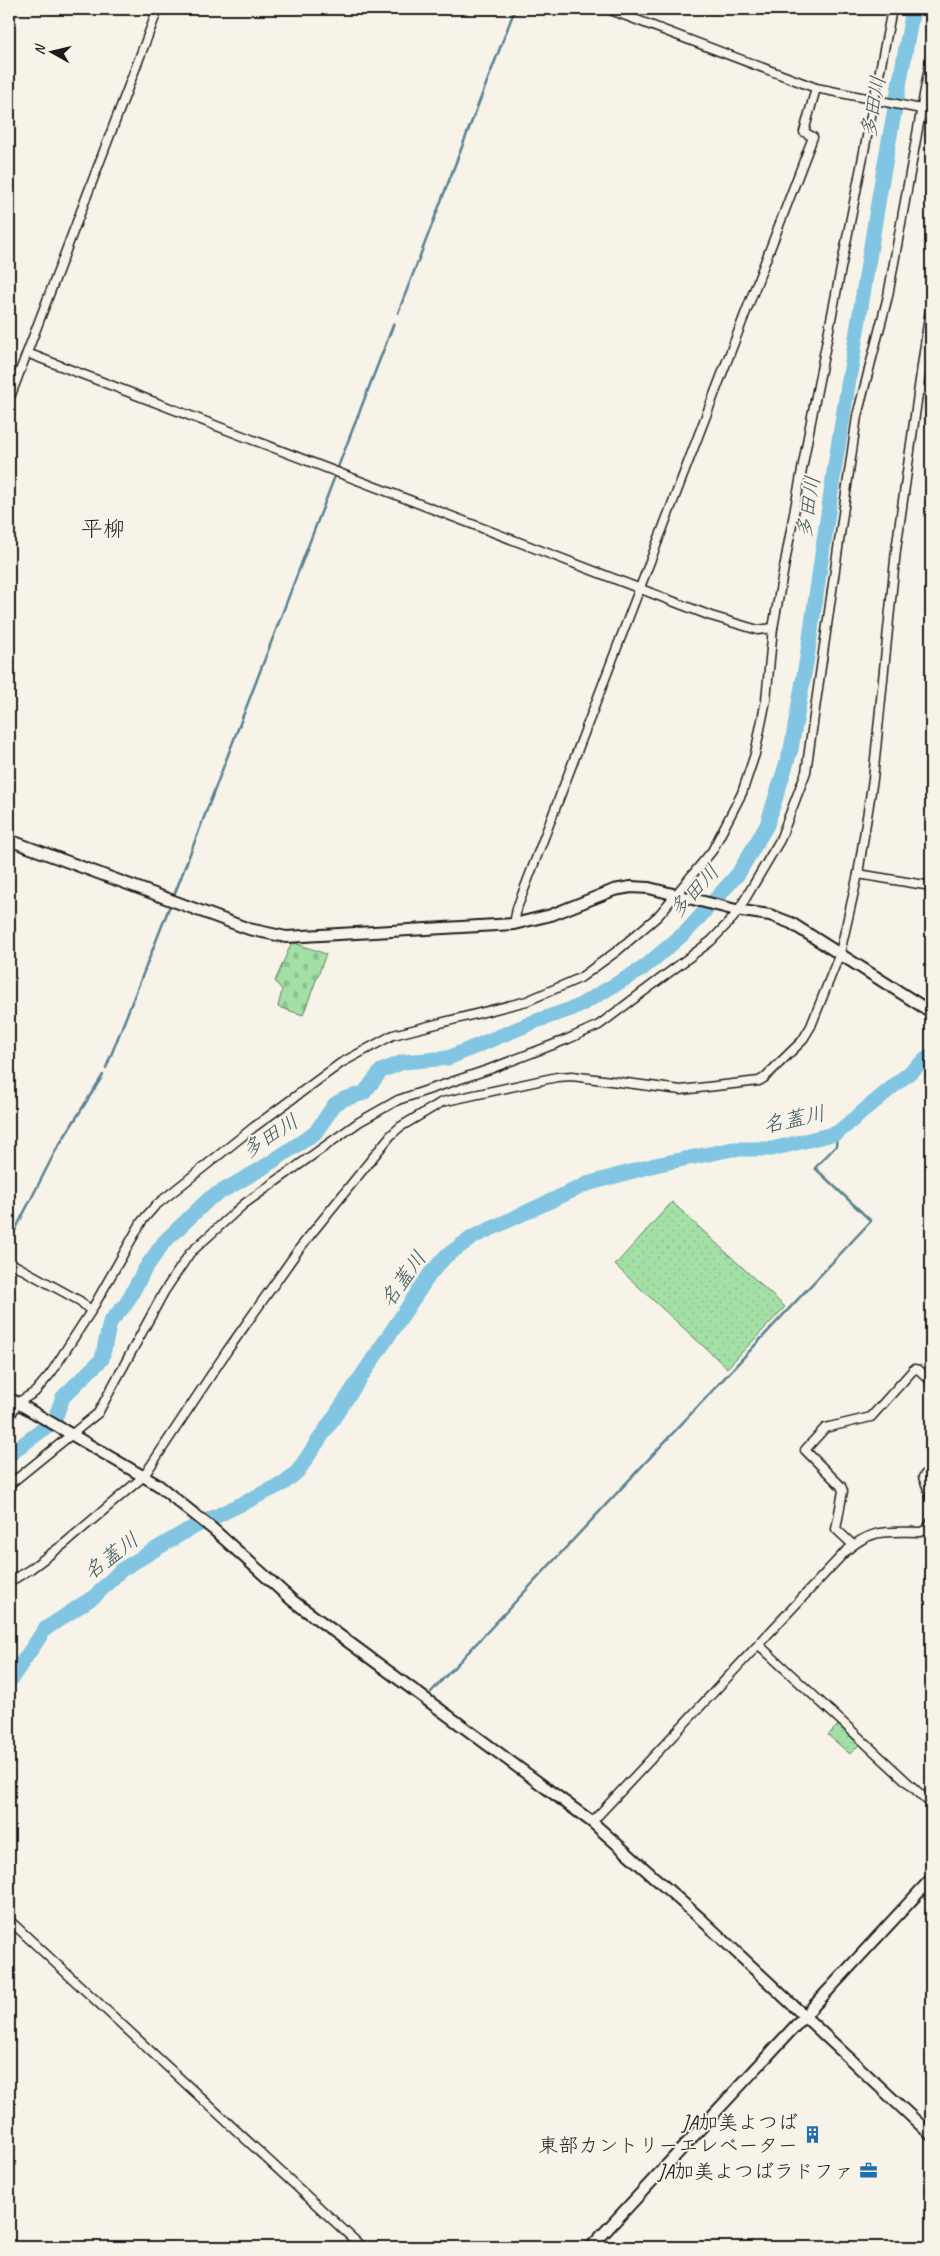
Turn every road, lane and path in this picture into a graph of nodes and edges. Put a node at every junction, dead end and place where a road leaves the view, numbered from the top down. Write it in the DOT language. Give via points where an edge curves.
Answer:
graph roads {
  1 [pos="158,9"];
  2 [pos="608,9"];
  3 [pos="892,9"];
  4 [pos="931,56"];
  5 [pos="816,88"];
  6 [pos="874,100"];
  7 [pos="920,109"];
  8 [pos="931,302"];
  9 [pos="27,353"];
  10 [pos="920,390"];
  11 [pos="931,390"];
  12 [pos="9,400"];
  13 [pos="639,588"];
  14 [pos="774,628"];
  15 [pos="9,840"];
  16 [pos="858,874"];
  17 [pos="931,886"];
  18 [pos="678,895"];
  19 [pos="734,909"];
  20 [pos="514,924"];
  21 [pos="840,953"];
  22 [pos="931,1012"];
  23 [pos="9,1262"];
  24 [pos="91,1311"];
  25 [pos="931,1382"];
  26 [pos="17,1403"];
  27 [pos="9,1419"];
  28 [pos="68,1432"];
  29 [pos="931,1467"];
  30 [pos="144,1476"];
  31 [pos="9,1485"];
  32 [pos="931,1496"];
  33 [pos="931,1522"];
  34 [pos="853,1545"];
  35 [pos="9,1582"];
  36 [pos="759,1645"];
  37 [pos="931,1804"];
  38 [pos="592,1822"];
  39 [pos="931,1879"];
  40 [pos="9,1920"];
  41 [pos="806,2016"];
  42 [pos="931,2135"];
  43 [pos="362,2247"];
  44 [pos="591,2247"];
  1 -- 9 [label="street"];
  2 -- 5 [label="street"];
  3 -- 6 [label="street"];
  4 -- 7 [label="street"];
  5 -- 6 [label="street"];
  5 -- 13 [label="street" via="804,132 813,137"];
  6 -- 7 [label="street"];
  6 -- 14 [label="street"];
  7 -- 19 [label="street" via="888,296 857,416 806,772 780,840 741,906"];
  8 -- 10 [label="street"];
  9 -- 12 [label="street"];
  9 -- 13 [label="street"];
  10 -- 11 [label="street"];
  10 -- 16 [label="street" via="896,550 873,779"];
  13 -- 14 [label="street" via="758,630"];
  13 -- 20 [label="street" via="517,908"];
  14 -- 18 [label="street" via="764,709 755,754 742,794 712,851"];
  15 -- 20 [label="street" via="266,934 312,936"];
  16 -- 17 [label="street"];
  16 -- 21 [label="street"];
  18 -- 19 [label="street"];
  18 -- 20 [label="street" via="649,888 614,890 550,915"];
  18 -- 24 [label="street" via="617,951 580,978 528,1001 393,1035 341,1063 155,1206 142,1221"];
  19 -- 21 [label="street" via="770,915 791,923"];
  19 -- 28 [label="street" via="733,918 711,941 598,1025 490,1069 398,1100 359,1122 244,1204 190,1253 164,1292 98,1413"];
  21 -- 22 [label="street"];
  21 -- 30 [label="street" via="808,1032 759,1081 681,1090 572,1076 557,1077 442,1102 400,1127 299,1249"];
  23 -- 24 [label="street" via="80,1300"];
  24 -- 26 [label="street" via="51,1373 35,1392"];
  25 -- 34 [label="street" via="914,1369 870,1417 825,1428 805,1450 841,1486 843,1496 836,1529"];
  26 -- 27 [label="street"];
  26 -- 28 [label="street"];
  28 -- 30 [label="street"];
  28 -- 31 [label="street"];
  29 -- 32 [label="street" via="923,1477"];
  30 -- 35 [label="street" via="64,1544"];
  30 -- 38 [label="street" via="214,1530 325,1626"];
  33 -- 34 [label="street" via="926,1530 872,1534"];
  34 -- 36 [label="street"];
  36 -- 37 [label="street"];
  36 -- 38 [label="street"];
  38 -- 41 [label="street"];
  39 -- 41 [label="street"];
  40 -- 43 [label="street"];
  41 -- 42 [label="street"];
  41 -- 44 [label="street"];
}
